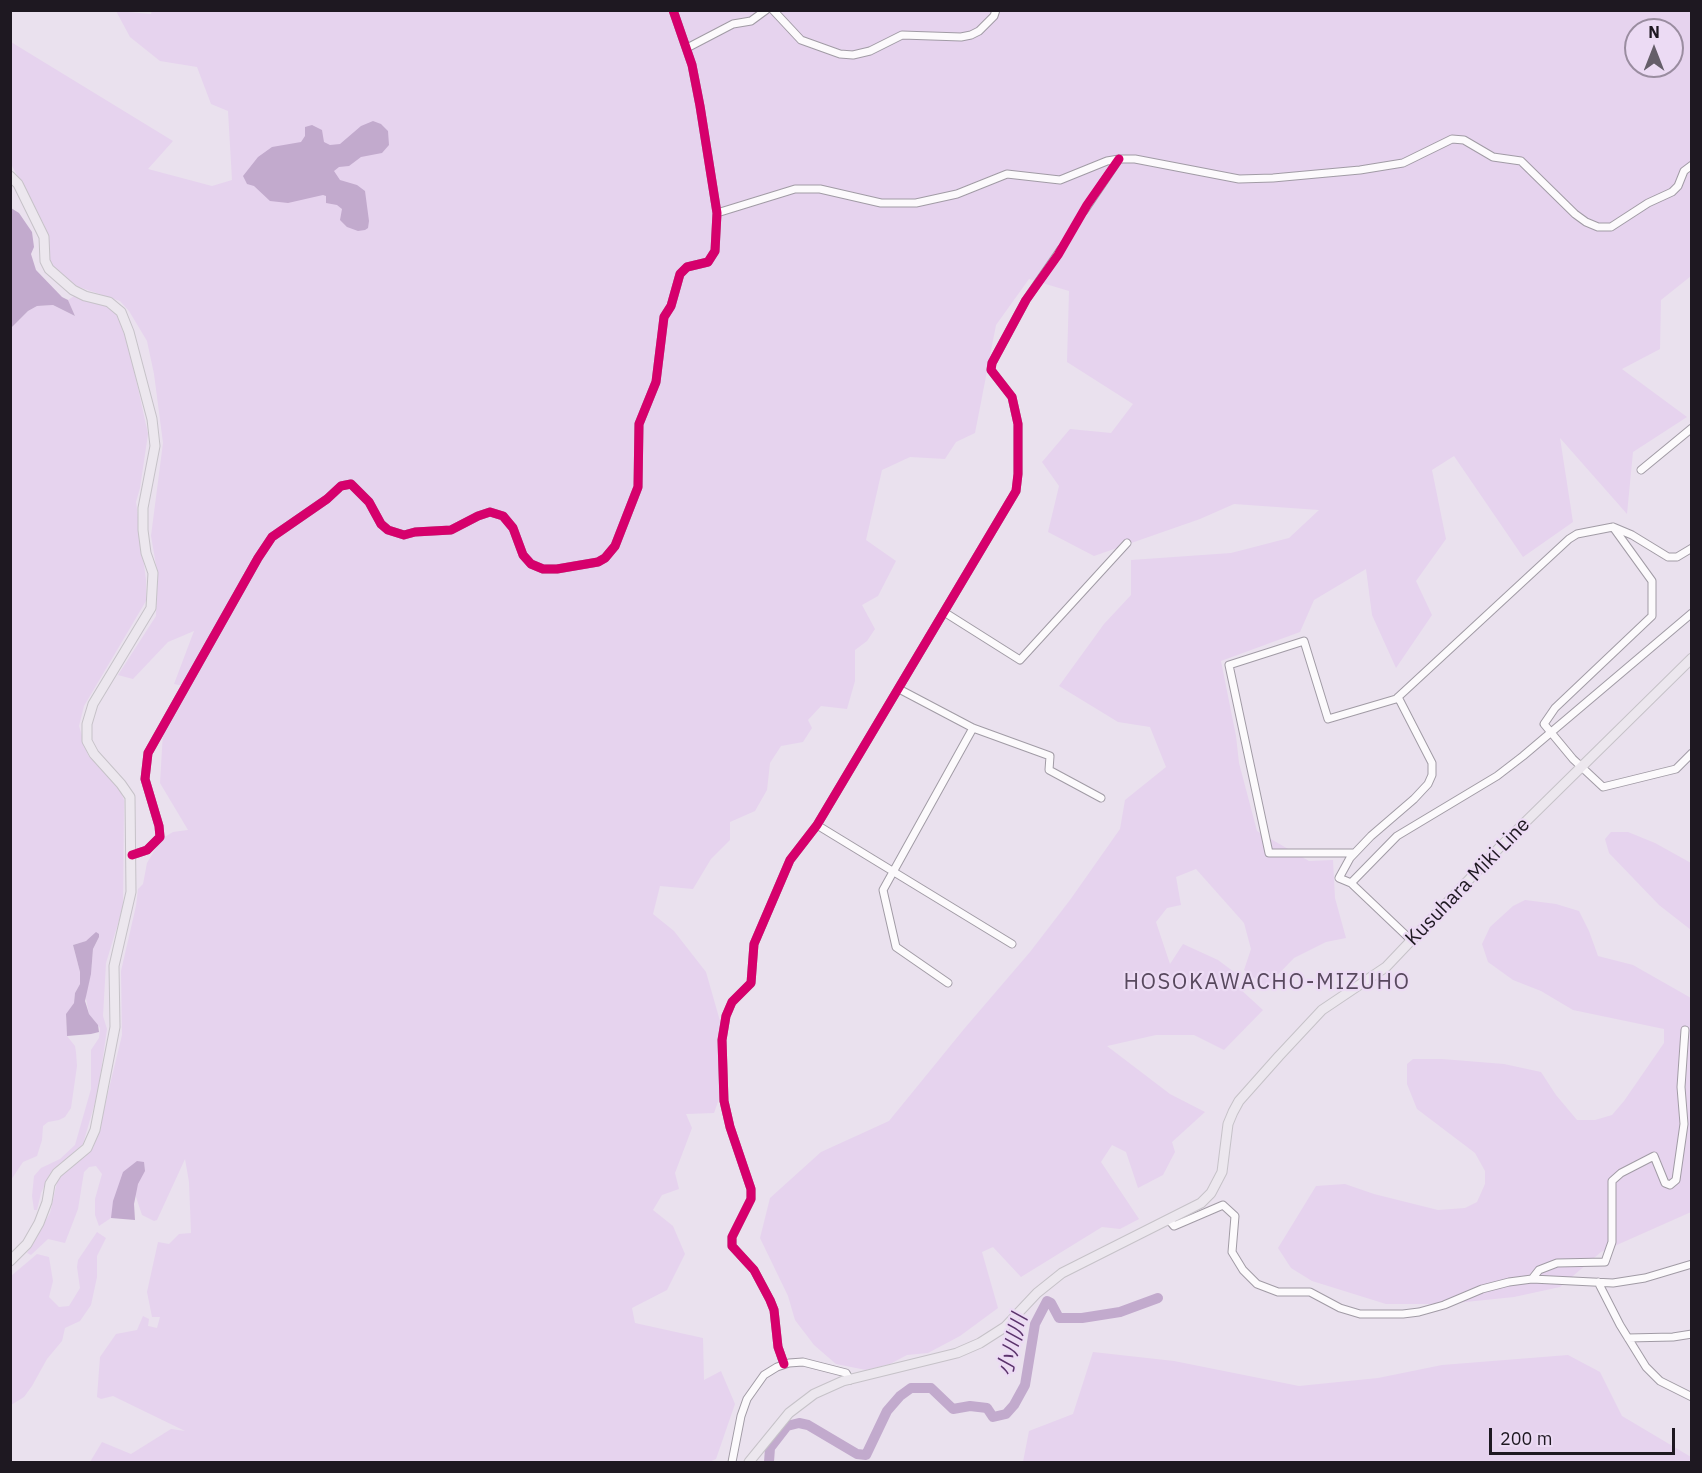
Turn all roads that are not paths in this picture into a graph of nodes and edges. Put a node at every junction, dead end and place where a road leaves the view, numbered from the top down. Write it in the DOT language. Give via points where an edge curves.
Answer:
graph roads {
  1 [pos="673,10"];
  2 [pos="766,10"];
  3 [pos="773,10"];
  4 [pos="996,10"];
  5 [pos="687,48"];
  6 [pos="1119,159"];
  7 [pos="1692,165"];
  8 [pos="10,176"];
  9 [pos="1084,211"];
  10 [pos="717,213"];
  11 [pos="1061,249"];
  12 [pos="1692,428"];
  13 [pos="1641,470"];
  14 [pos="1613,527"];
  15 [pos="1127,543"];
  16 [pos="1692,548"];
  17 [pos="944,612"];
  18 [pos="1692,613"];
  19 [pos="1692,658"];
  20 [pos="898,689"];
  21 [pos="1398,697"];
  22 [pos="973,728"];
  23 [pos="1550,732"];
  24 [pos="1692,753"];
  25 [pos="1581,767"];
  26 [pos="1101,798"];
  27 [pos="817,825"];
  28 [pos="1354,854"];
  29 [pos="132,855"];
  30 [pos="893,872"];
  31 [pos="1351,883"];
  32 [pos="1412,941"];
  33 [pos="1012,944"];
  34 [pos="948,982"];
  35 [pos="1685,1030"];
  36 [pos="1169,1220"];
  37 [pos="10,1261"];
  38 [pos="1692,1264"];
  39 [pos="1532,1279"];
  40 [pos="1598,1282"];
  41 [pos="1692,1334"];
  42 [pos="1629,1338"];
  43 [pos="784,1364"];
  44 [pos="850,1380"];
  45 [pos="1692,1397"];
  46 [pos="732,1462"];
  47 [pos="749,1462"];
  1 -- 5 [label="street"];
  2 -- 5 [label="street" via="751,21 733,24"];
  3 -- 4 [label="street" via="801,40 853,55 902,35 971,35"];
  5 -- 10 [label="street"];
  6 -- 7 [label="street" via="1239,179 1273,178 1402,164 1452,139 1464,140 1493,157 1521,161 1575,214 1598,227 1611,227 1672,192"];
  6 -- 9 [label="street"];
  6 -- 10 [label="street" via="1107,160 1060,180 1007,174 957,194 916,203 880,203 820,189 795,189"];
  8 -- 29 [label="main road" via="18,184 44,237 49,269 73,290 109,302 121,312 152,419 155,446 143,508 146,553 153,573 151,608 93,704 87,724 87,741 94,754 130,797"];
  10 -- 29 [label="street" via="715,251 708,262 687,267 680,274 664,317 656,382 639,424 638,487 615,546 605,558 588,565 543,569 523,555 513,528 503,516 490,513 451,530 404,535 381,524 369,502 351,484 341,486 272,537 258,558 148,753 145,779 160,837 147,850"];
  11 -- 17 [label="street" via="1026,300 992,363 991,370 1012,397 1018,424 1016,491"];
  12 -- 13 [label="street"];
  14 -- 16 [label="street" via="1668,557 1677,557"];
  14 -- 21 [label="street" via="1569,539"];
  14 -- 23 [label="street" via="1653,580 1653,616 1555,708 1544,724"];
  15 -- 17 [label="street" via="1020,660"];
  17 -- 20 [label="street"];
  18 -- 23 [label="street"];
  19 -- 25 [label="main road, Kusuhara Miki Line"];
  20 -- 22 [label="street"];
  20 -- 27 [label="street"];
  21 -- 28 [label="street" via="1429,756 1432,775 1414,799"];
  21 -- 28 [label="street" via="1328,719 1304,641 1229,665 1269,854"];
  22 -- 26 [label="street" via="1050,756 1049,770"];
  22 -- 30 [label="street"];
  23 -- 25 [label="street"];
  23 -- 31 [label="street" via="1497,776 1397,836"];
  24 -- 25 [label="street" via="1676,769 1603,787"];
  25 -- 32 [label="main road, Kusuhara Miki Line"];
  27 -- 30 [label="street"];
  27 -- 43 [label="street" via="790,860 754,944 751,983 732,1002 722,1040 724,1101 751,1190 732,1246 754,1270 770,1300"];
  28 -- 31 [label="street" via="1339,878"];
  29 -- 37 [label="main road" via="131,892 114,966 115,1028 95,1130 87,1148 57,1173 39,1223 27,1244"];
  30 -- 33 [label="street"];
  30 -- 34 [label="street" via="883,890 896,947"];
  31 -- 32 [label="street"];
  32 -- 36 [label="main road, Kusuhara Miki Line" via="1386,968 1322,1010 1239,1101 1228,1124 1222,1172 1211,1193 1201,1203"];
  35 -- 39 [label="street" via="1684,1124 1676,1180 1670,1185 1665,1183 1654,1156 1620,1173 1612,1181 1612,1242 1605,1262 1557,1263 1539,1270"];
  36 -- 39 [label="street" via="1174,1226 1223,1205 1235,1216 1232,1252 1257,1284 1278,1292 1310,1292 1360,1314 1419,1312 1482,1289"];
  36 -- 44 [label="main road, Kusuhara Miki Line" via="1062,1273 1005,1326 980,1343 957,1353"];
  38 -- 40 [label="street" via="1645,1278"];
  39 -- 40 [label="street"];
  40 -- 42 [label="street"];
  41 -- 42 [label="street"];
  42 -- 45 [label="street" via="1646,1367 1660,1381"];
  43 -- 44 [label="street" via="803,1362 846,1373"];
  43 -- 46 [label="street" via="764,1375 747,1399"];
  44 -- 47 [label="main road, Kusuhara Miki Line" via="814,1394 789,1413"];
}
